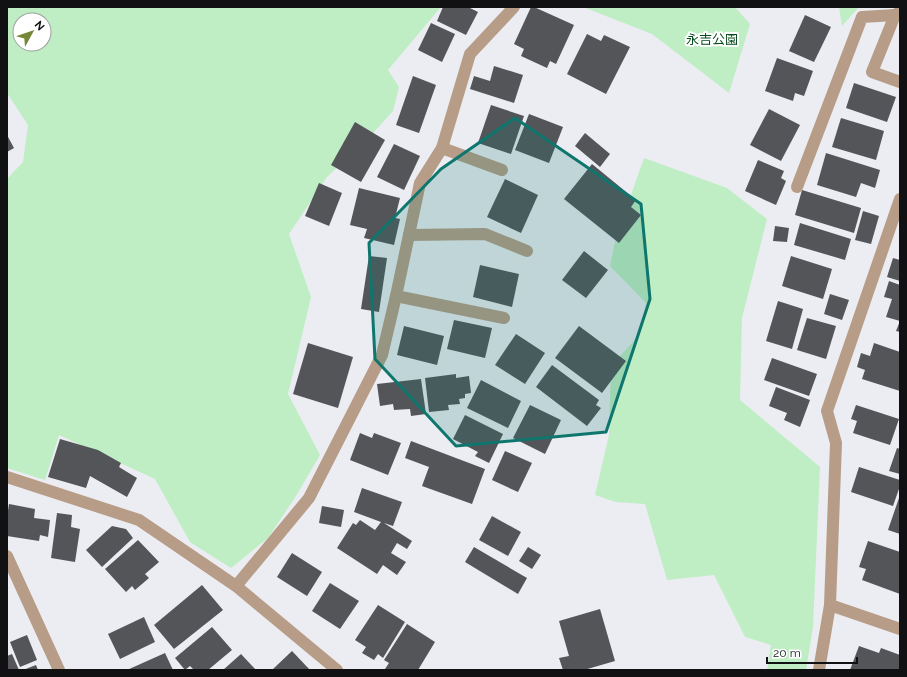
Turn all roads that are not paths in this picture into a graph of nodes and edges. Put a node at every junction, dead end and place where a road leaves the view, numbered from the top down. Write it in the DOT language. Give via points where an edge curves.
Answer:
graph roads {
  1 [pos="514,7"];
  2 [pos="898,14"];
  3 [pos="900,82"];
  4 [pos="442,148"];
  5 [pos="502,170"];
  6 [pos="797,187"];
  7 [pos="900,199"];
  8 [pos="409,235"];
  9 [pos="527,251"];
  10 [pos="396,296"];
  11 [pos="504,318"];
  12 [pos="7,478"];
  13 [pos="7,556"];
  14 [pos="236,586"];
  15 [pos="830,605"];
  16 [pos="900,629"];
  17 [pos="59,670"];
  18 [pos="337,670"];
  19 [pos="819,670"];
  1 -- 4 [label="street" via="470,54"];
  2 -- 3 [label="street" via="872,72"];
  2 -- 6 [label="street" via="862,17"];
  4 -- 5 [label="street"];
  4 -- 8 [label="street" via="420,183"];
  7 -- 15 [label="street" via="827,411 836,444"];
  8 -- 9 [label="street" via="485,234"];
  8 -- 10 [label="street"];
  10 -- 11 [label="street"];
  10 -- 14 [label="street" via="382,355 309,498"];
  12 -- 14 [label="street" via="139,520"];
  13 -- 17 [label="street"];
  14 -- 18 [label="street"];
  15 -- 16 [label="street"];
  15 -- 19 [label="street"];
}
